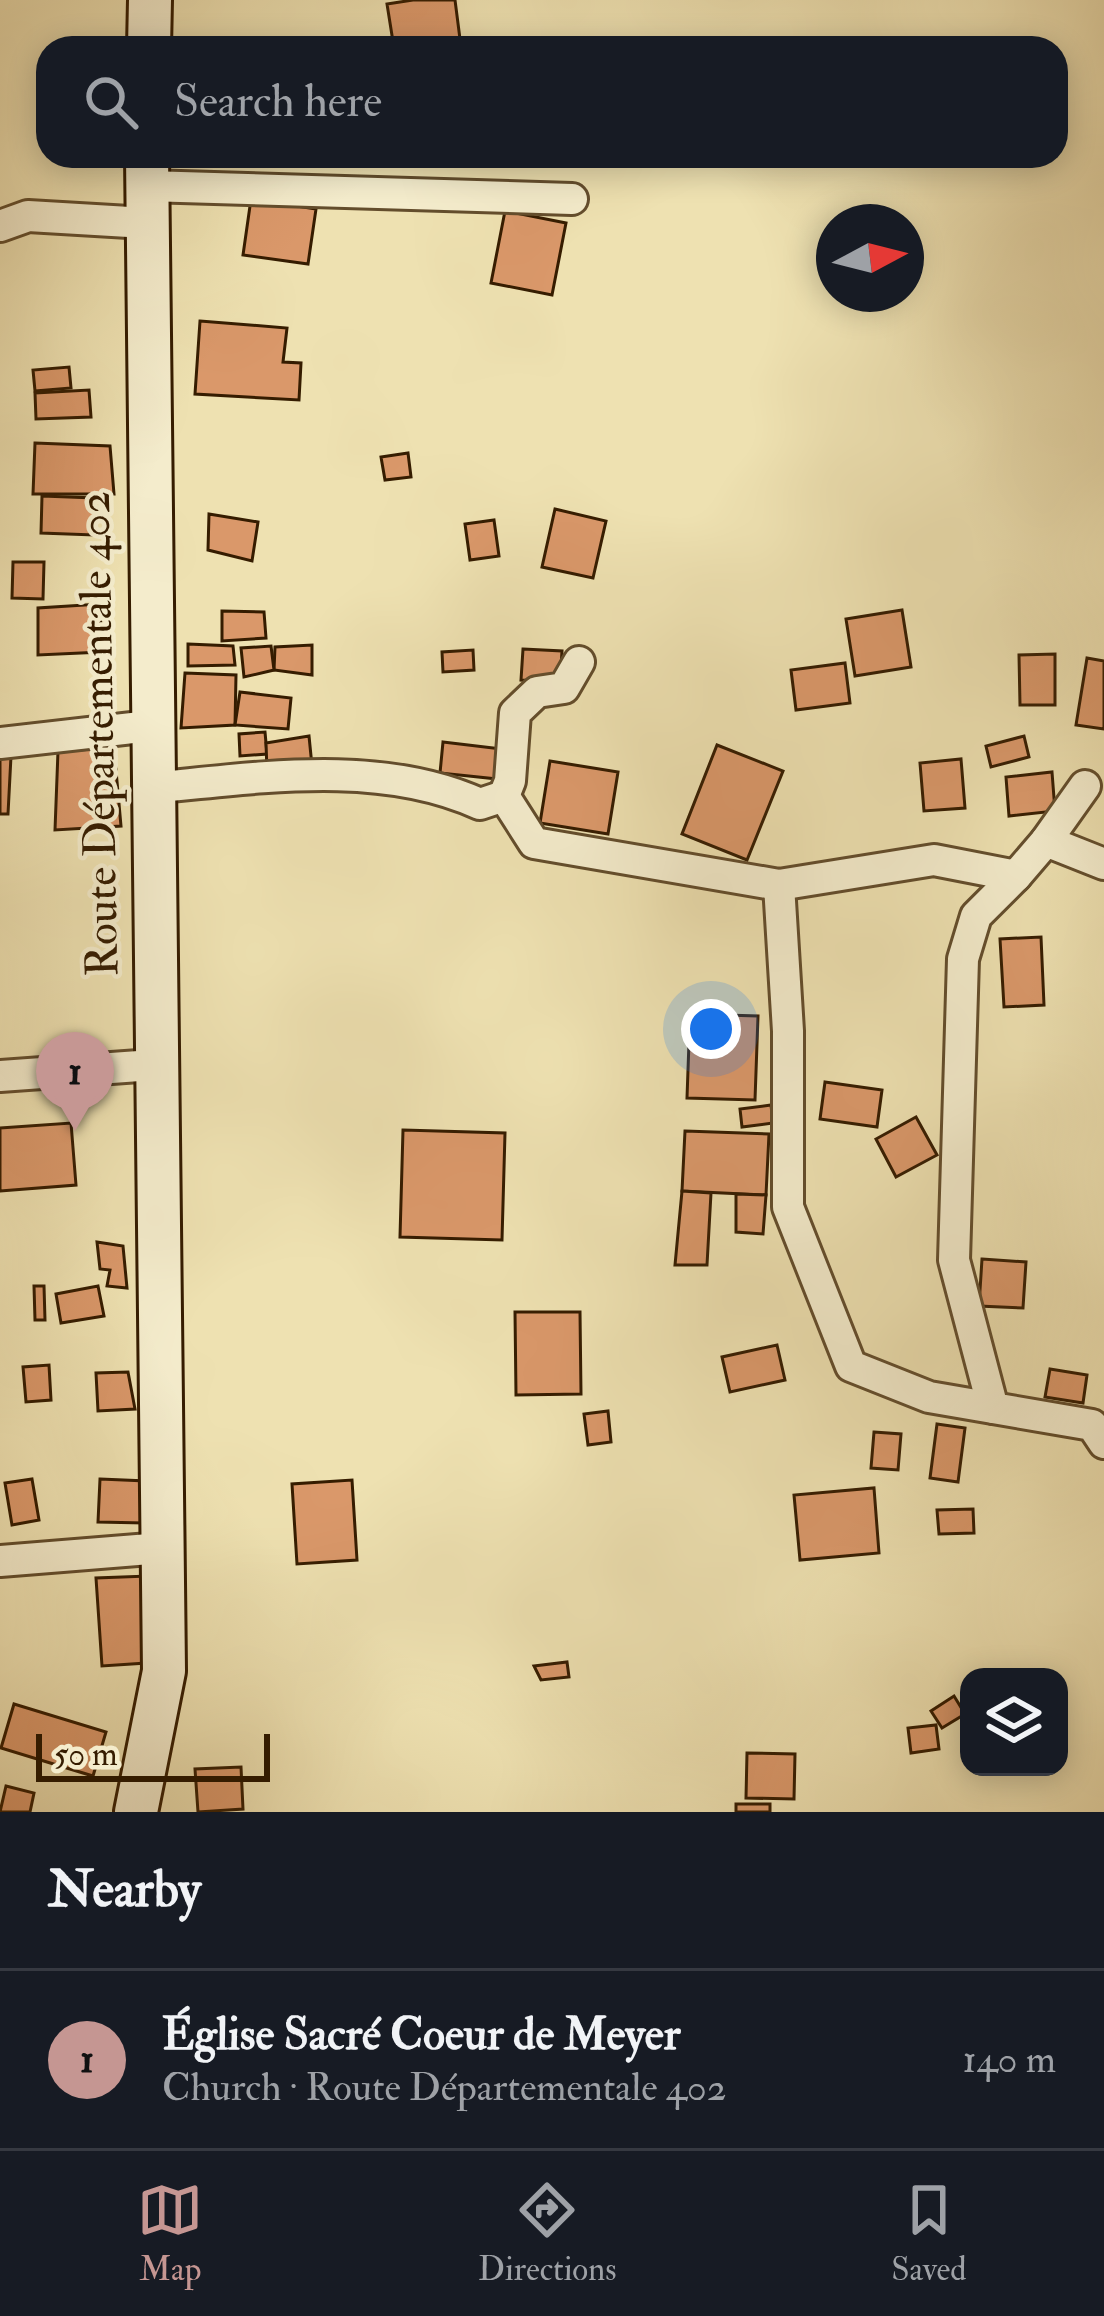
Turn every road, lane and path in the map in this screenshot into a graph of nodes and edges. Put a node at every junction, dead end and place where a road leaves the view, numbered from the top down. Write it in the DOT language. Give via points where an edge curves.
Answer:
graph roads {
  1 [pos="150,0"];
  2 [pos="149,36"];
  3 [pos="146,188"];
  4 [pos="572,200"];
  5 [pos="0,226"];
  6 [pos="579,662"];
  7 [pos="150,726"];
  8 [pos="0,743"];
  9 [pos="1084,786"];
  10 [pos="150,788"];
  11 [pos="504,796"];
  12 [pos="1046,841"];
  13 [pos="1104,865"];
  14 [pos="1016,876"];
  15 [pos="778,885"];
  16 [pos="154,1066"];
  17 [pos="0,1076"];
  18 [pos="993,1408"];
  19 [pos="1104,1443"];
  20 [pos="162,1548"];
  21 [pos="0,1562"];
  22 [pos="136,1812"];
  1 -- 2 [label="main road"];
  3 -- 4 [label="street"];
  3 -- 5 [label="street"];
  3 -- 7 [label="main road, Route Départementale 402"];
  6 -- 11 [label="street" via="564,688 537,692 515,712"];
  7 -- 8 [label="street"];
  7 -- 10 [label="main road, Route Départementale 402"];
  9 -- 12 [label="street"];
  10 -- 11 [label="street" via="296,774 439,785 480,804"];
  10 -- 16 [label="main road, Route Départementale 402"];
  11 -- 15 [label="street" via="534,842"];
  12 -- 13 [label="street"];
  12 -- 14 [label="street"];
  14 -- 15 [label="street" via="934,860"];
  14 -- 18 [label="street" via="976,916 963,958 955,1078 954,1260"];
  15 -- 18 [label="street" via="788,1207 851,1366 929,1397"];
  16 -- 17 [label="street"];
  16 -- 20 [label="main road, Route Départementale 402"];
  18 -- 19 [label="street" via="1092,1425"];
  20 -- 21 [label="street"];
  20 -- 22 [label="main road, Route Départementale 402" via="164,1671"];
}
